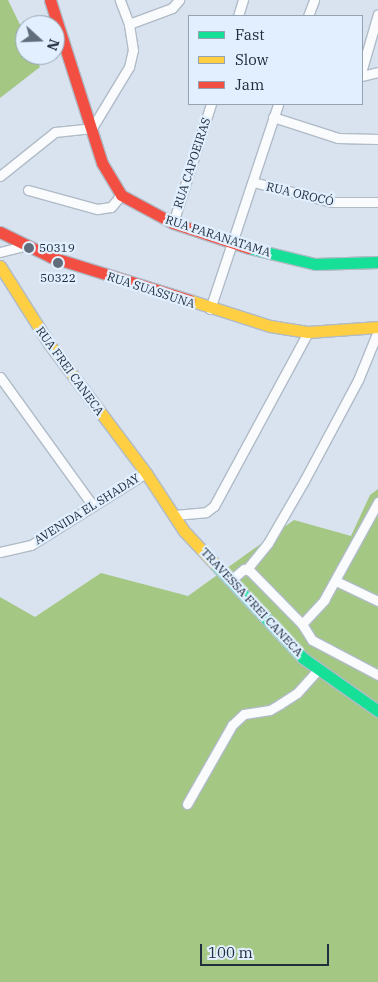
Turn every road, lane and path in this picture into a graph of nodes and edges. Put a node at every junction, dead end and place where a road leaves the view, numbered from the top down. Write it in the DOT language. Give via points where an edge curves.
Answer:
graph roads {
  1 [pos="50,0"];
  2 [pos="120,0"];
  3 [pos="179,0"];
  4 [pos="243,0"];
  5 [pos="314,0"];
  6 [pos="378,14"];
  7 [pos="238,15"];
  8 [pos="308,15"];
  9 [pos="129,24"];
  10 [pos="363,66"];
  11 [pos="378,72"];
  12 [pos="363,76"];
  13 [pos="211,105"];
  14 [pos="278,105"];
  15 [pos="273,118"];
  16 [pos="92,128"];
  17 [pos="378,138"];
  18 [pos="0,176"];
  19 [pos="252,182"];
  20 [pos="28,190"];
  21 [pos="121,194"];
  22 [pos="378,202"];
  23 [pos="173,223"];
  24 [pos="0,232"];
  25 [pos="232,242"];
  26 [pos="24,246"];
  27 [pos="0,252"];
  28 [pos="378,262"];
  29 [pos="0,266"];
  30 [pos="210,309"];
  31 [pos="378,327"];
  32 [pos="378,331"];
  33 [pos="308,332"];
  34 [pos="0,376"];
  35 [pos="146,473"];
  36 [pos="378,502"];
  37 [pos="93,506"];
  38 [pos="174,515"];
  39 [pos="0,552"];
  40 [pos="247,569"];
  41 [pos="232,579"];
  42 [pos="336,581"];
  43 [pos="378,601"];
  44 [pos="302,624"];
  45 [pos="318,670"];
  46 [pos="378,675"];
  47 [pos="378,711"];
  48 [pos="186,804"];
  1 -- 16 [label="street, RUA PARANATAMA"];
  2 -- 9 [label="street"];
  3 -- 9 [label="street" via="167,10"];
  4 -- 7 [label="street"];
  5 -- 8 [label="street"];
  6 -- 10 [label="street"];
  9 -- 16 [label="street" via="133,50 128,67"];
  11 -- 12 [label="street"];
  13 -- 23 [label="street, RUA CAPOEIRAS"];
  14 -- 15 [label="street"];
  15 -- 17 [label="street" via="338,138"];
  15 -- 19 [label="street"];
  16 -- 18 [label="street" via="55,132"];
  16 -- 21 [label="street, RUA PARANATAMA" via="102,163"];
  19 -- 22 [label="street, RUA OROCÓ" via="332,202"];
  19 -- 25 [label="street"];
  20 -- 21 [label="street" via="96,209 111,207"];
  21 -- 23 [label="street, RUA PARANATAMA"];
  23 -- 25 [label="street, RUA PARANATAMA"];
  24 -- 26 [label="street, RUA SUASSUNA"];
  25 -- 28 [label="street, RUA PARANATAMA" via="316,264"];
  25 -- 30 [label="street"];
  26 -- 27 [label="street"];
  26 -- 30 [label="street, RUA SUASSUNA"];
  29 -- 35 [label="street, RUA FREI CANECA" via="50,345"];
  30 -- 33 [label="street, RUA SUASSUNA" via="270,326"];
  31 -- 33 [label="street, RUA SUASSUNA"];
  32 -- 40 [label="street" via="358,380 304,481 268,543"];
  33 -- 38 [label="street" via="214,506 206,512"];
  34 -- 37 [label="street"];
  35 -- 37 [label="street, AVENIDA EL SHADAY"];
  35 -- 38 [label="street, TRAVESSA FREI CANECA"];
  36 -- 42 [label="street"];
  37 -- 39 [label="street, AVENIDA EL SHADAY" via="30,545"];
  38 -- 41 [label="street, TRAVESSA FREI CANECA" via="184,531"];
  40 -- 41 [label="street"];
  40 -- 44 [label="street"];
  41 -- 45 [label="street, TRAVESSA FREI CANECA" via="303,658"];
  42 -- 43 [label="street"];
  42 -- 44 [label="street"];
  44 -- 46 [label="street" via="318,644"];
  45 -- 47 [label="street, TRAVESSA FREI CANECA" via="361,696"];
  45 -- 48 [label="street" via="297,693 280,704 270,710 244,714 232,725"];
}
